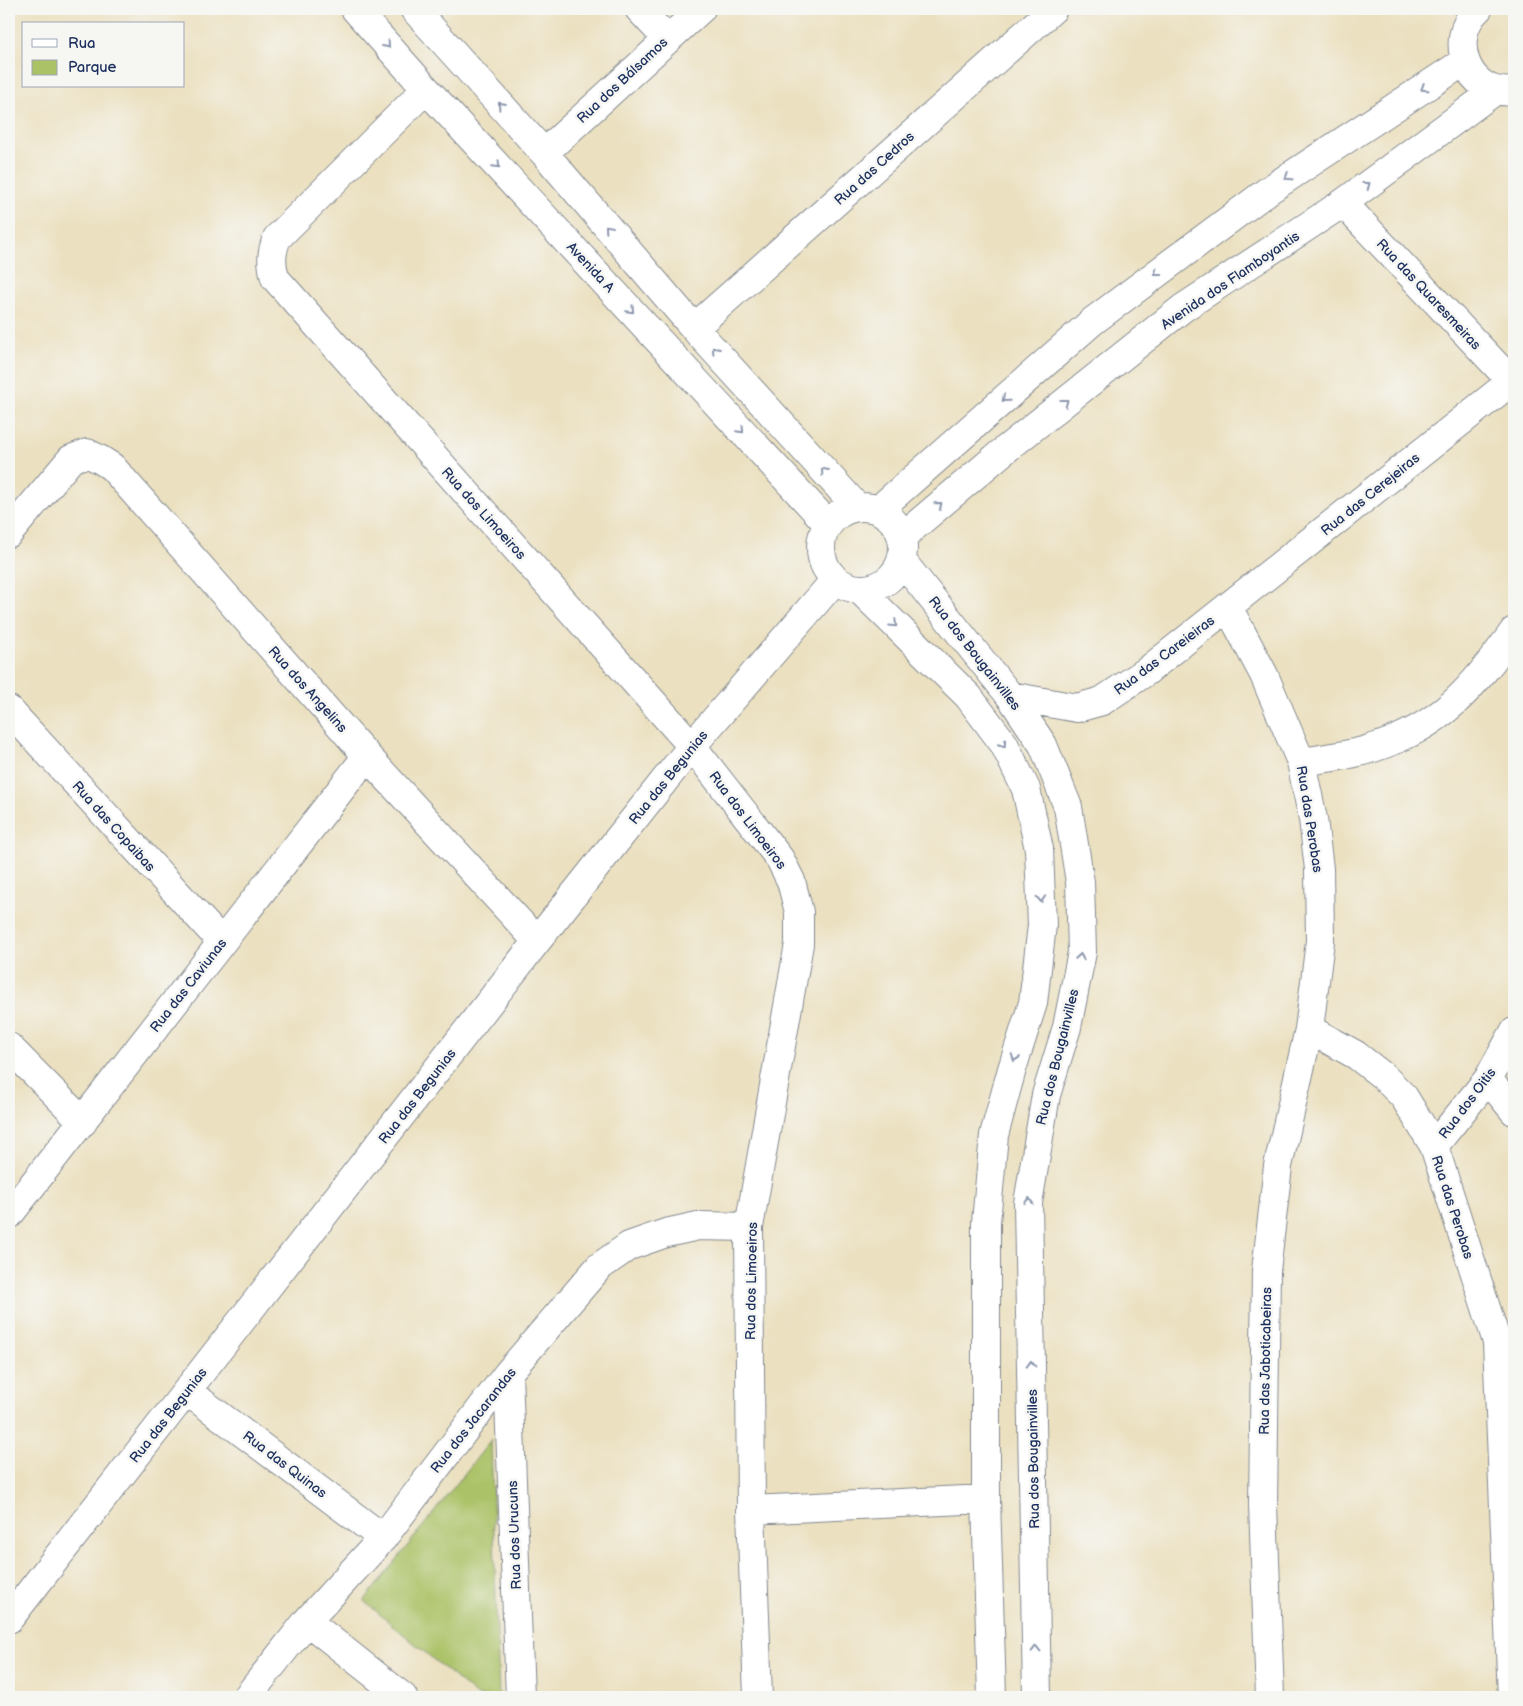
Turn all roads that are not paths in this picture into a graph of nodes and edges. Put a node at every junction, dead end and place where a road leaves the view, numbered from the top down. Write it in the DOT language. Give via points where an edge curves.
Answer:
graph roads {
  1 [pos="355,9"];
  2 [pos="414,9"];
  3 [pos="639,9"];
  4 [pos="701,9"];
  5 [pos="1053,9"];
  6 [pos="1478,9"];
  7 [pos="667,39"];
  8 [pos="1465,61"];
  9 [pos="426,89"];
  10 [pos="1505,91"];
  11 [pos="544,153"];
  12 [pos="1343,204"];
  13 [pos="694,328"];
  14 [pos="1513,383"];
  15 [pos="868,508"];
  16 [pos="828,524"];
  17 [pos="9,533"];
  18 [pos="902,549"];
  19 [pos="848,585"];
  20 [pos="1228,607"];
  21 [pos="1514,631"];
  22 [pos="1010,696"];
  23 [pos="9,710"];
  24 [pos="692,746"];
  25 [pos="367,756"];
  26 [pos="1301,762"];
  27 [pos="221,941"];
  28 [pos="538,941"];
  29 [pos="1309,1029"];
  30 [pos="1514,1032"];
  31 [pos="9,1047"];
  32 [pos="1488,1079"];
  33 [pos="1514,1111"];
  34 [pos="82,1122"];
  35 [pos="1434,1146"];
  36 [pos="9,1214"];
  37 [pos="749,1228"];
  38 [pos="1497,1342"];
  39 [pos="1514,1363"];
  40 [pos="508,1373"];
  41 [pos="187,1391"];
  42 [pos="986,1499"];
  43 [pos="1509,1500"];
  44 [pos="751,1510"];
  45 [pos="382,1538"];
  46 [pos="9,1619"];
  47 [pos="307,1621"];
  48 [pos="247,1697"];
  49 [pos="403,1697"];
  50 [pos="520,1697"];
  51 [pos="758,1697"];
  52 [pos="992,1697"];
  53 [pos="1037,1697"];
  54 [pos="1270,1697"];
  55 [pos="1512,1697"];
  1 -- 9 [label="street, Avenida A, one-way"];
  11 -- 2 [label="street, one-way"];
  3 -- 7 [label="street"];
  4 -- 7 [label="street, Rua dos Bálsamos"];
  5 -- 13 [label="street, Rua das Cedros"];
  6 -- 8 [label="street" via="1464,29 1462,46"];
  7 -- 11 [label="street, Rua dos Bálsamos"];
  8 -- 10 [label="street, Avenida dos Flamboyantis" via="1473,75 1484,84"];
  8 -- 15 [label="street, one-way" via="1270,190 1093,321"];
  9 -- 16 [label="street, Avenida A, one-way"];
  9 -- 24 [label="street, Rua dos Limoeiros" via="277,238 272,252 275,278"];
  12 -- 10 [label="street, Avenida dos Flamboyantis, one-way"];
  13 -- 11 [label="street, one-way"];
  12 -- 14 [label="street, Rua das Quaresmeiras"];
  18 -- 12 [label="street, Avenida dos Flamboyantis, one-way" via="1000,454 1183,308"];
  15 -- 13 [label="street, one-way"];
  14 -- 20 [label="street, Rua das Cerejeiras"];
  15 -- 16 [label="street" via="846,510"];
  15 -- 18 [label="street" via="889,516 897,526"];
  16 -- 19 [label="street" via="822,541 822,560 827,571"];
  17 -- 25 [label="street, Rua dos Angelins" via="71,459 87,453 101,460 112,467"];
  18 -- 19 [label="street, Avenida dos Flamboyantis" via="897,570 881,585 870,589"];
  18 -- 22 [label="street, Rua dos Bougainvilles"];
  19 -- 24 [label="street, Rua das Begunias"];
  19 -- 42 [label="street, one-way" via="968,696 1004,744 1026,789 1039,849 1042,925 1034,1003 994,1135 986,1222"];
  20 -- 22 [label="street, Rua das Careieiras" via="1148,671 1102,701 1077,708"];
  20 -- 26 [label="street, Rua das Perobas" via="1264,674"];
  21 -- 26 [label="street" via="1488,668 1434,720 1408,735 1372,749"];
  53 -- 22 [label="street, Rua dos Bougainvilles, one-way" via="1028,1203 1046,1095 1067,1027 1082,952 1080,882 1068,807 1043,745"];
  23 -- 27 [label="street, Rua das Copaibas"];
  24 -- 28 [label="street, Rua das Begunias"];
  24 -- 37 [label="street, Rua dos Limoeiros" via="780,859 791,881 799,912 799,944"];
  25 -- 27 [label="street, Rua das Caviunas"];
  25 -- 28 [label="street, Rua dos Angelins"];
  26 -- 29 [label="street, Rua das Perobas" via="1319,869 1320,941"];
  27 -- 34 [label="street, Rua das Caviunas"];
  28 -- 41 [label="street, Rua das Begunias"];
  29 -- 35 [label="street, Rua das Perobas" via="1356,1055 1383,1076 1404,1097"];
  29 -- 54 [label="street, Rua das Jaboticabeiras" via="1278,1166 1266,1271 1263,1505"];
  30 -- 32 [label="street, Rua dos Oitis"];
  31 -- 34 [label="street"];
  32 -- 33 [label="street"];
  32 -- 35 [label="street, Rua dos Oitis"];
  34 -- 36 [label="street, Rua das Caviunas"];
  35 -- 38 [label="street, Rua das Perobas"];
  37 -- 40 [label="street, Rua dos Jacarandas" via="698,1226 666,1232 629,1246 599,1267"];
  37 -- 44 [label="street, Rua dos Limoeiros"];
  38 -- 39 [label="street, Rua das Perobas"];
  38 -- 43 [label="street"];
  40 -- 45 [label="street, Rua dos Jacarandas"];
  40 -- 50 [label="street, Rua dos Urucuns"];
  41 -- 45 [label="street, Rua das Quinas"];
  41 -- 46 [label="street, Rua das Begunias"];
  42 -- 44 [label="street"];
  42 -- 52 [label="street"];
  43 -- 55 [label="street"];
  44 -- 51 [label="street, Rua dos Limoeiros"];
  45 -- 47 [label="street, Rua dos Jacarandas"];
  47 -- 48 [label="street, Rua dos Jacarandas"];
  47 -- 49 [label="street"];
}
